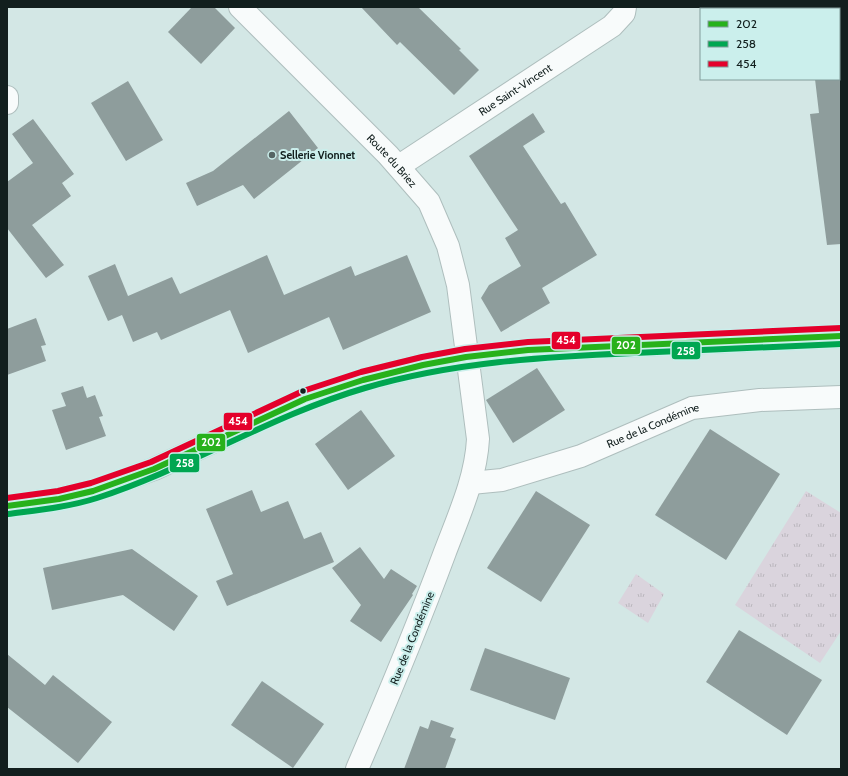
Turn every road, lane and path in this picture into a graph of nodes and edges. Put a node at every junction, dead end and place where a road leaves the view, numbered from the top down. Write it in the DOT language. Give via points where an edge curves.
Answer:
graph roads {
  1 [pos="240,7"];
  2 [pos="625,7"];
  3 [pos="7,97"];
  4 [pos="7,103"];
  5 [pos="399,166"];
  6 [pos="841,336"];
  7 [pos="466,357"];
  8 [pos="841,397"];
  9 [pos="471,483"];
  10 [pos="7,506"];
  11 [pos="357,769"];
  1 -- 5 [label="street, Route du Briez"];
  2 -- 5 [label="street, Rue Saint-Vincent" via="624,13 612,26"];
  3 -- 4 [label="street"];
  5 -- 7 [label="street, Route du Briez" via="429,202 448,246 458,285"];
  6 -- 7 [label="street" via="528,350"];
  7 -- 9 [label="street, Rue de la Condémine" via="478,438 477,458"];
  7 -- 10 [label="street" via="363,380 305,399 154,468 93,491 59,499"];
  8 -- 9 [label="street, Rue de la Condémine" via="760,400 692,408 581,456 502,480"];
  9 -- 11 [label="street, Rue de la Condémine" via="427,600"];
}
